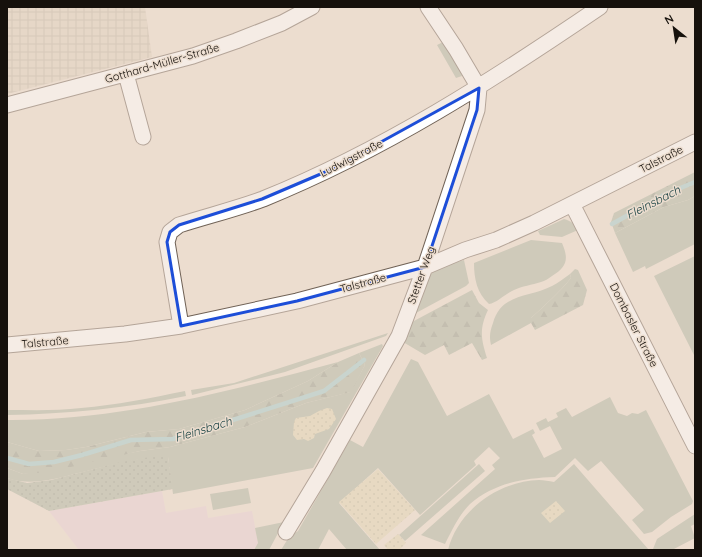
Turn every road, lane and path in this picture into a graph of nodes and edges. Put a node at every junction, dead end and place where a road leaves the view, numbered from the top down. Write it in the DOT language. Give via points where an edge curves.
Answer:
graph roads {
  1 [pos="312,7"];
  2 [pos="428,7"];
  3 [pos="600,7"];
  4 [pos="126,74"];
  5 [pos="479,88"];
  6 [pos="7,105"];
  7 [pos="143,137"];
  8 [pos="695,142"];
  9 [pos="572,204"];
  10 [pos="425,267"];
  11 [pos="181,326"];
  12 [pos="7,345"];
  13 [pos="695,446"];
  14 [pos="286,532"];
  1 -- 4 [label="street, Gotthard-Müller-Straße" via="282,23 236,41 193,56"];
  2 -- 5 [label="street"];
  3 -- 5 [label="street, Ludwigstraße"];
  4 -- 6 [label="street, Gotthard-Müller-Straße"];
  4 -- 7 [label="street"];
  5 -- 10 [label="street, Stetter Weg" via="477,110"];
  5 -- 11 [label="street, Ludwigstraße" via="330,170 262,199 179,225 170,232 167,242"];
  8 -- 9 [label="street, Talstraße"];
  9 -- 10 [label="street, Talstraße" via="496,240"];
  9 -- 13 [label="street, Dombasler Straße"];
  10 -- 11 [label="street, Talstraße" via="290,302"];
  10 -- 14 [label="street, Stetter Weg" via="399,336"];
  11 -- 12 [label="street, Talstraße"];
}
